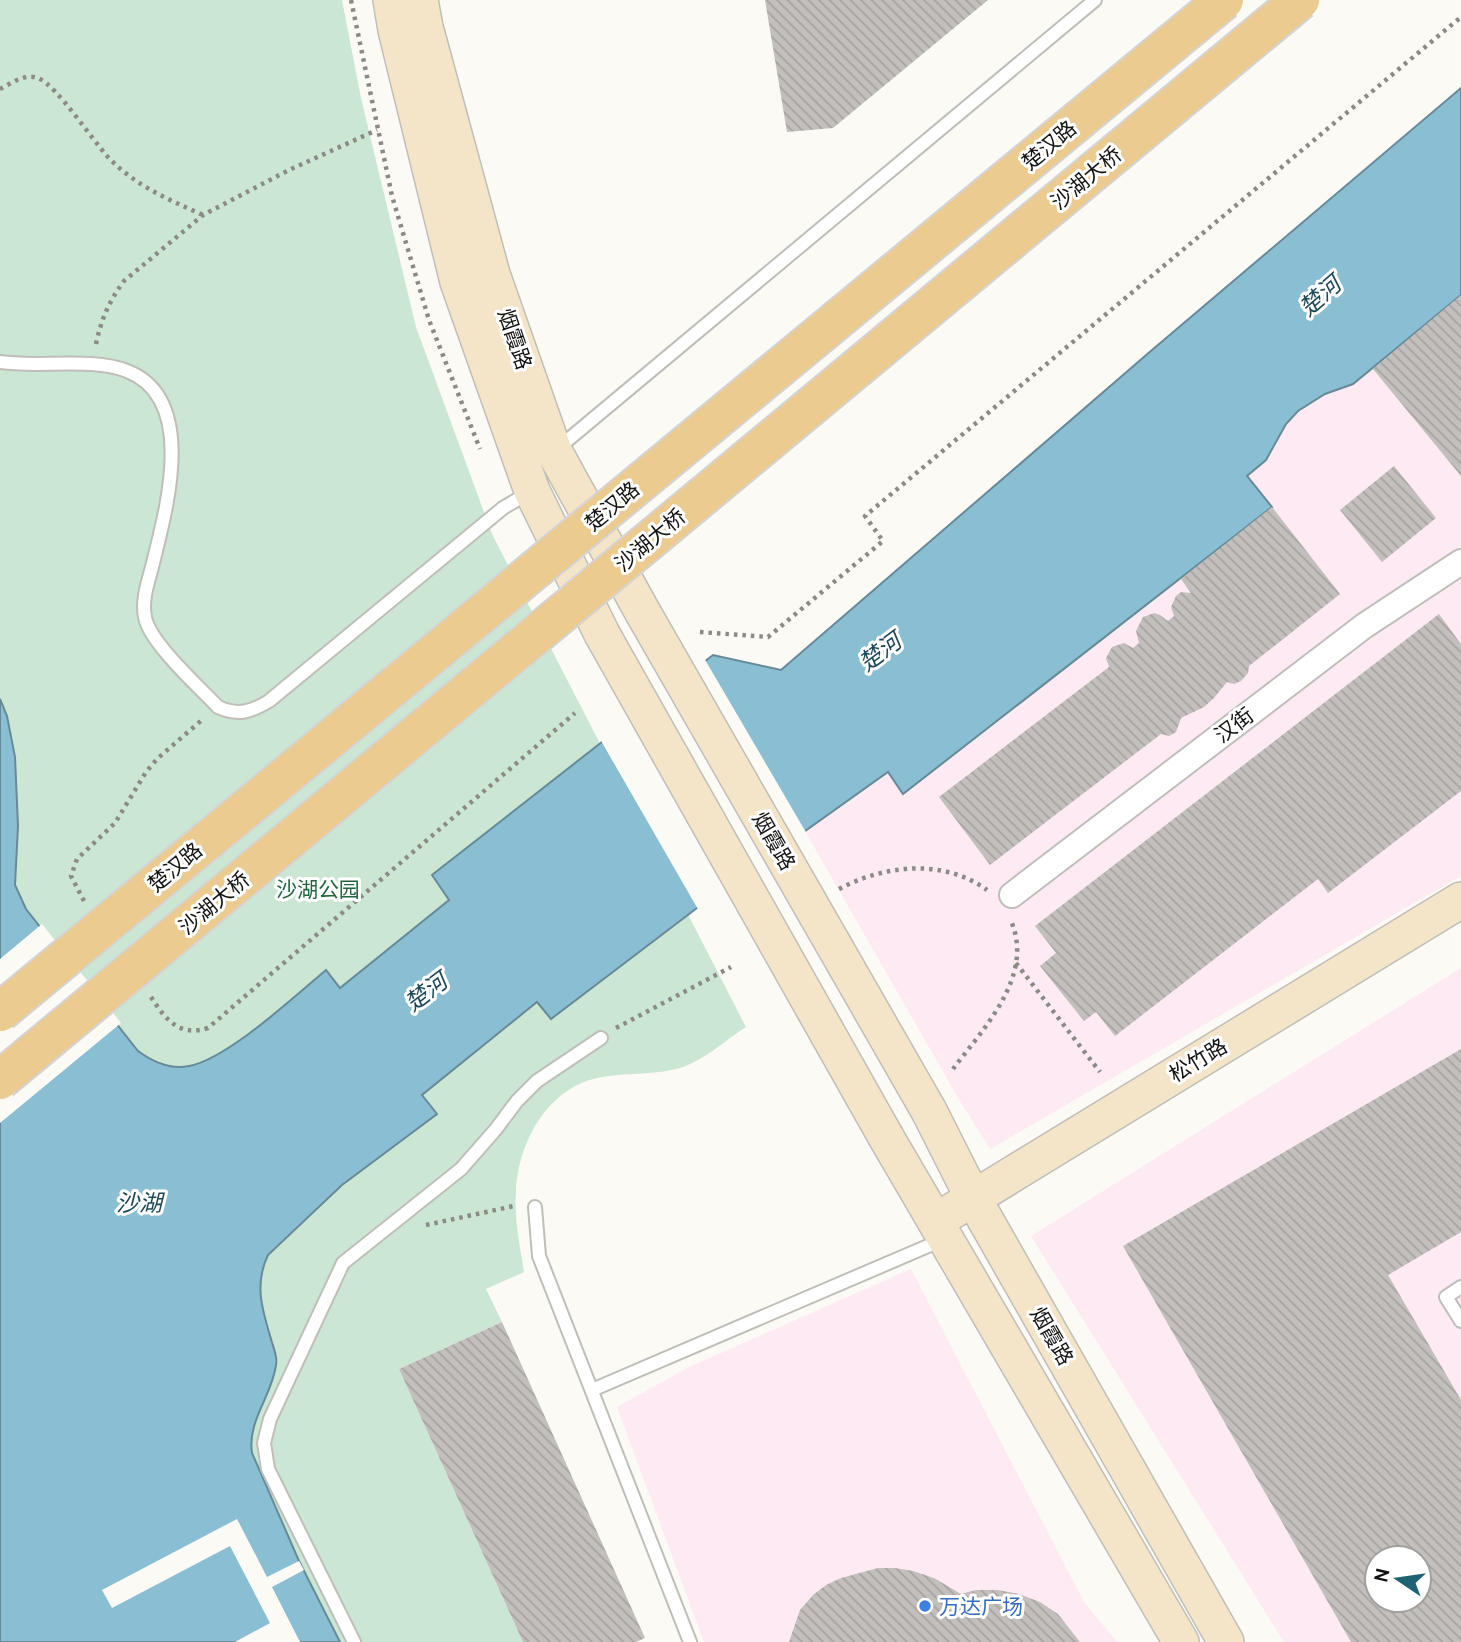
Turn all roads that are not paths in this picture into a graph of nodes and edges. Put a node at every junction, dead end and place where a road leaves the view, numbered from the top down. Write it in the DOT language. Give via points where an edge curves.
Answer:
graph roads {
  1 [pos="391,0"];
  2 [pos="420,0"];
  3 [pos="1095,0"];
  4 [pos="1224,0"];
  5 [pos="1300,0"];
  6 [pos="0,362"];
  7 [pos="554,452"];
  8 [pos="532,491"];
  9 [pos="1459,567"];
  10 [pos="1461,900"];
  11 [pos="1005,903"];
  12 [pos="0,1012"];
  13 [pos="601,1038"];
  14 [pos="0,1080"];
  15 [pos="973,1198"];
  16 [pos="535,1207"];
  17 [pos="942,1230"];
  18 [pos="1461,1287"];
  19 [pos="1461,1321"];
  20 [pos="592,1390"];
  21 [pos="354,1642"];
  22 [pos="690,1642"];
  23 [pos="1181,1642"];
  24 [pos="1226,1642"];
  1 -- 8 [label="main road, 烟霞路" via="458,282"];
  2 -- 7 [label="main road, 烟霞路" via="492,274"];
  3 -- 7 [label="lane"];
  4 -- 12 [label="main road, 楚汉路, bridge"];
  5 -- 14 [label="main road, 沙湖大桥, bridge"];
  6 -- 8 [label="lane" via="127,371 142,379 162,403 169,424 172,468 145,595 145,619 154,637 226,711 243,713 269,701 503,508"];
  7 -- 15 [label="main road, 烟霞路, bridge" via="929,1111"];
  8 -- 17 [label="main road, 烟霞路, bridge" via="602,634"];
  9 -- 11 [label="street, 汉街" via="1364,626"];
  10 -- 15 [label="main road, 松竹路"];
  13 -- 21 [label="lane" via="537,1081 461,1169 343,1263 270,1419 264,1443 268,1469"];
  15 -- 17 [label="main road, 松竹路"];
  15 -- 24 [label="main road, 烟霞路"];
  16 -- 20 [label="lane" via="539,1256"];
  17 -- 20 [label="lane"];
  17 -- 23 [label="main road, 烟霞路"];
  18 -- 19 [label="lane" via="1446,1297"];
  20 -- 22 [label="lane"];
}
